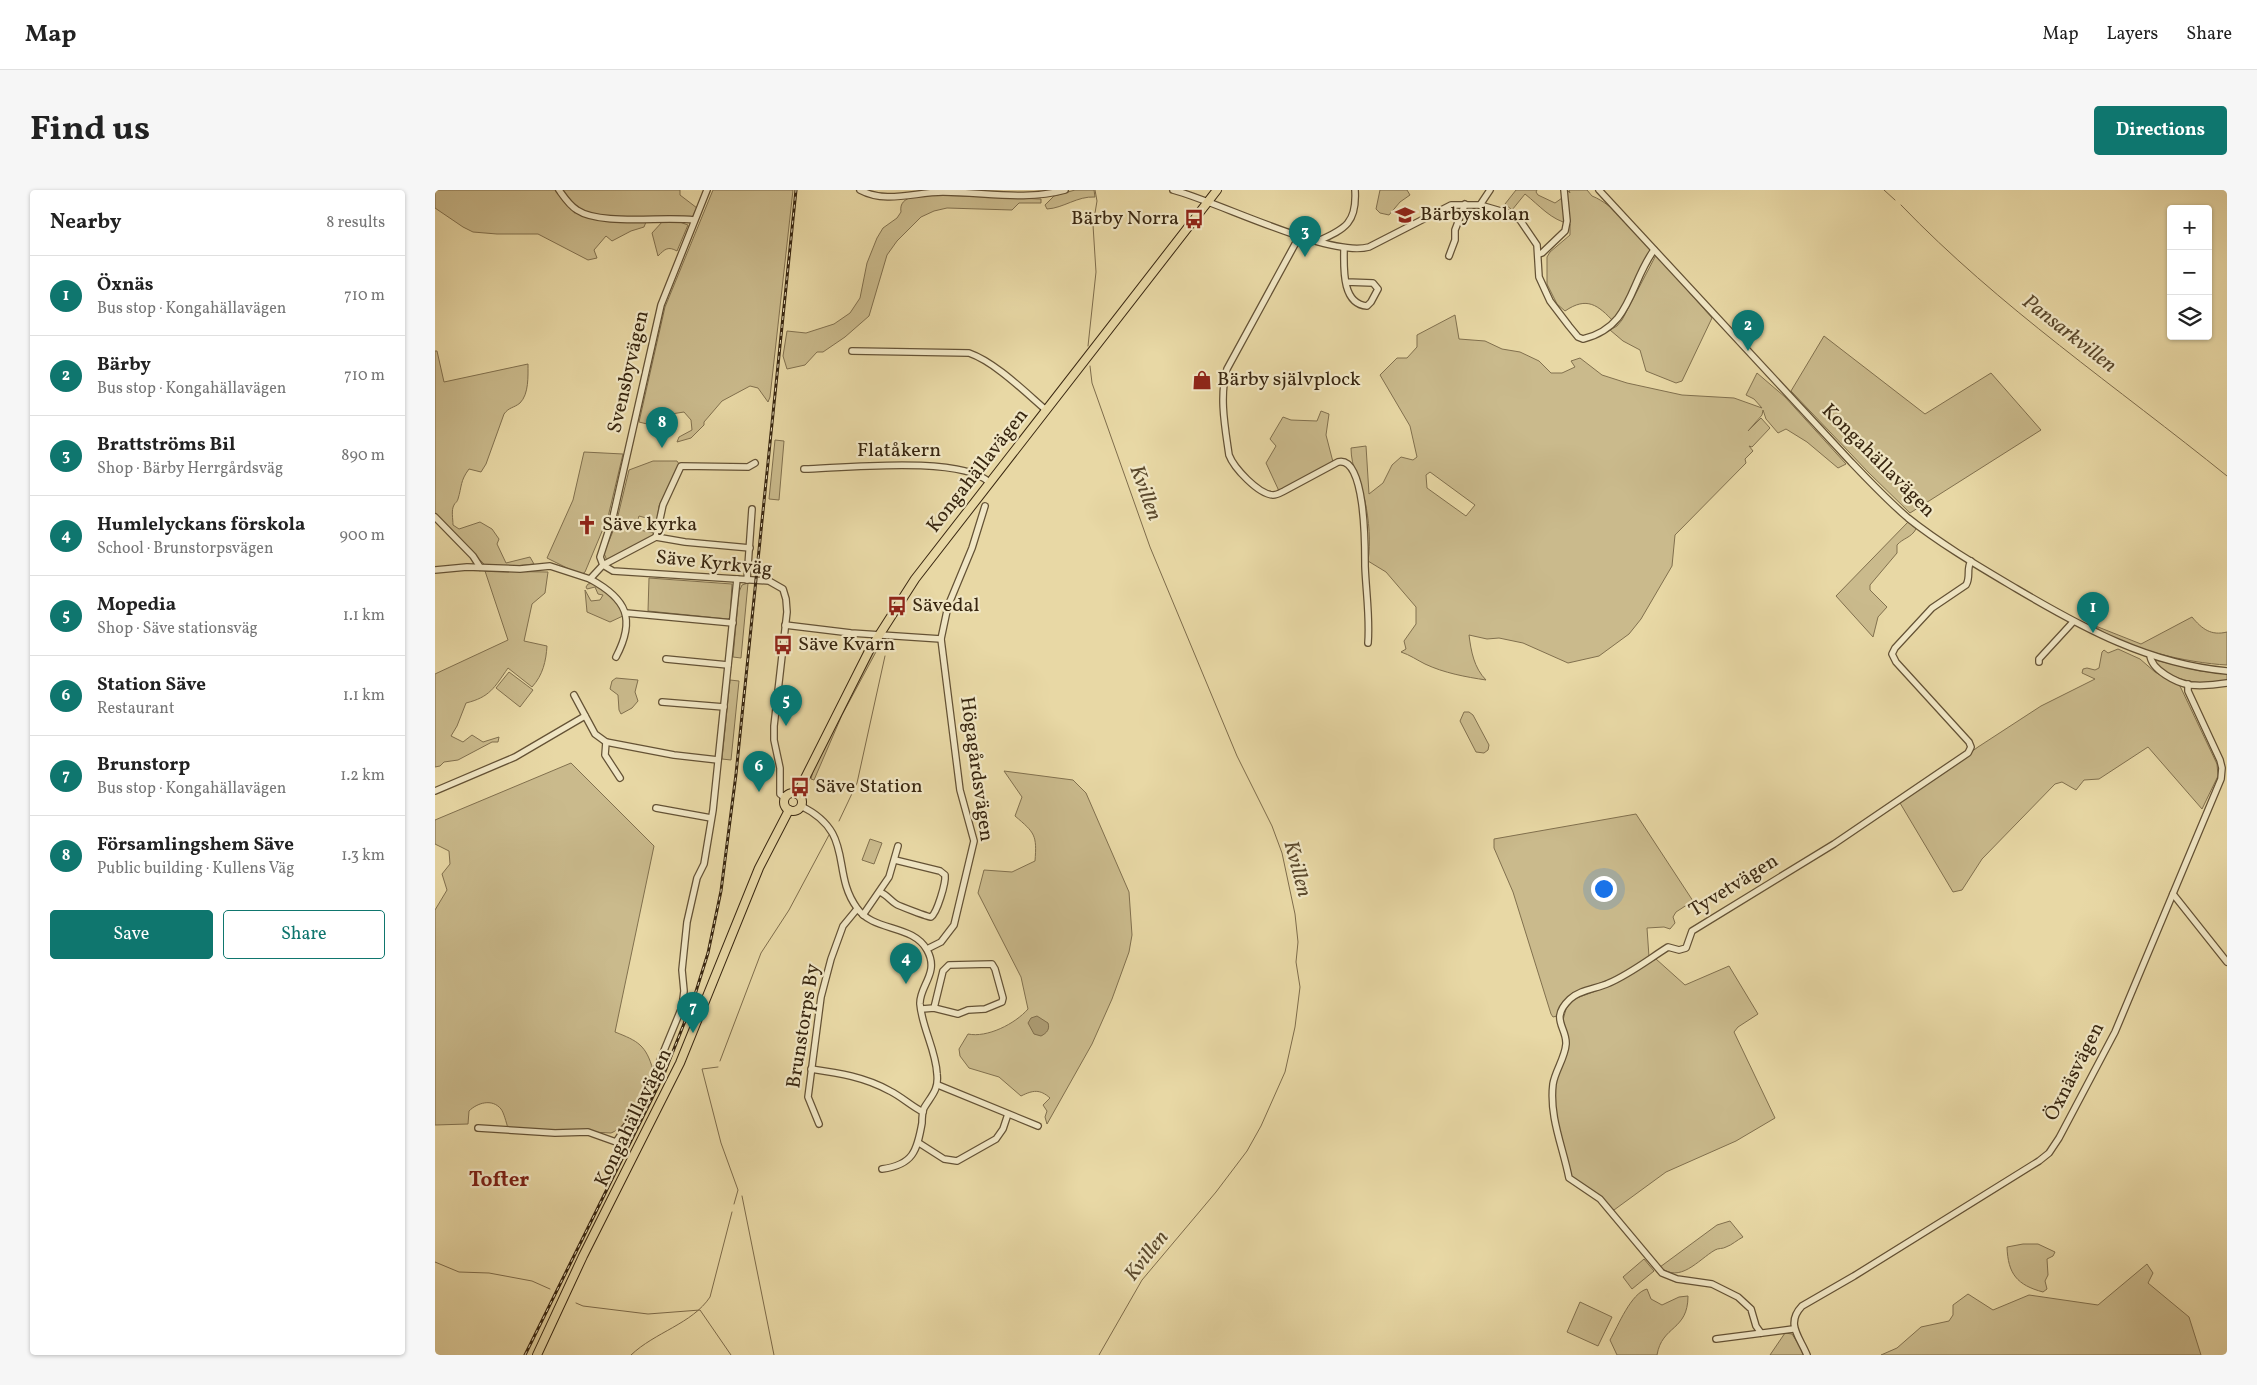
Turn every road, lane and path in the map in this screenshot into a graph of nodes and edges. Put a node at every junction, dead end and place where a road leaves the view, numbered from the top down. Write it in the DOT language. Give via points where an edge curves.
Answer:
graph roads {
  1 [pos="559,190"];
  2 [pos="707,190"];
  3 [pos="860,190"];
  4 [pos="1065,190"];
  5 [pos="1173,190"];
  6 [pos="1217,190"];
  7 [pos="1355,190"];
  8 [pos="1490,190"];
  9 [pos="1564,190"];
  10 [pos="1599,190"];
  11 [pos="1209,201"];
  12 [pos="1465,204"];
  13 [pos="1479,205"];
  14 [pos="694,220"];
  15 [pos="1300,235"];
  16 [pos="1318,241"];
  17 [pos="1344,248"];
  18 [pos="1654,250"];
  19 [pos="1539,254"];
  20 [pos="1449,256"];
  21 [pos="1346,282"];
  22 [pos="852,351"];
  23 [pos="1046,410"];
  24 [pos="755,462"];
  25 [pos="804,469"];
  26 [pos="990,483"];
  27 [pos="985,506"];
  28 [pos="752,509"];
  29 [pos="435,518"];
  30 [pos="656,537"];
  31 [pos="750,548"];
  32 [pos="1971,561"];
  33 [pos="603,565"];
  34 [pos="480,567"];
  35 [pos="435,570"];
  36 [pos="590,579"];
  37 [pos="737,579"];
  38 [pos="747,580"];
  39 [pos="626,613"];
  40 [pos="2073,622"];
  41 [pos="733,623"];
  42 [pos="785,625"];
  43 [pos="878,635"];
  44 [pos="941,639"];
  45 [pos="1368,643"];
  46 [pos="2150,655"];
  47 [pos="616,657"];
  48 [pos="666,659"];
  49 [pos="2039,662"];
  50 [pos="728,665"];
  51 [pos="2227,671"];
  52 [pos="2227,683"];
  53 [pos="2188,684"];
  54 [pos="575,695"];
  55 [pos="662,702"];
  56 [pos="724,707"];
  57 [pos="585,716"];
  58 [pos="606,742"];
  59 [pos="719,760"];
  60 [pos="620,778"];
  61 [pos="435,791"];
  62 [pos="797,794"];
  63 [pos="785,798"];
  64 [pos="801,806"];
  65 [pos="656,808"];
  66 [pos="789,810"];
  67 [pos="711,818"];
  68 [pos="898,846"];
  69 [pos="895,860"];
  70 [pos="880,892"];
  71 [pos="2173,894"];
  72 [pos="857,909"];
  73 [pos="863,915"];
  74 [pos="927,949"];
  75 [pos="2227,962"];
  76 [pos="934,1008"];
  77 [pos="922,1009"];
  78 [pos="811,1069"];
  79 [pos="938,1085"];
  80 [pos="923,1112"];
  81 [pos="1009,1114"];
  82 [pos="819,1124"];
  83 [pos="1037,1126"];
  84 [pos="478,1128"];
  85 [pos="919,1143"];
  86 [pos="882,1169"];
  87 [pos="1793,1329"];
  88 [pos="1761,1333"];
  89 [pos="1716,1339"];
  90 [pos="537,1355"];
  91 [pos="1807,1355"];
  1 -- 14 [label="street" via="573,208 589,215"];
  2 -- 14 [label="street, Svensbyvägen"];
  3 -- 4 [label="street" via="883,197 937,192 1029,196"];
  5 -- 11 [label="street"];
  6 -- 11 [label="main road, Kongahällavägen"];
  7 -- 16 [label="street" via="1352,218 1335,235"];
  8 -- 13 [label="street"];
  9 -- 19 [label="street" via="1565,231"];
  10 -- 18 [label="street, Kongahällavägen"];
  11 -- 15 [label="street"];
  11 -- 23 [label="main road, Kongahällavägen"];
  12 -- 13 [label="street"];
  12 -- 17 [label="street" via="1437,210 1369,247"];
  12 -- 20 [label="street"];
  13 -- 19 [label="street" via="1515,215 1537,245"];
  14 -- 33 [label="street, Svensbyvägen" via="657,316 613,518 599,554"];
  15 -- 16 [label="street"];
  15 -- 45 [label="street" via="1227,369 1223,400 1229,455 1243,475 1270,495 1276,495 1339,462 1349,464 1355,474 1365,520"];
  16 -- 17 [label="street"];
  17 -- 21 [label="street"];
  18 -- 19 [label="street" via="1618,320 1600,333 1583,339 1560,316 1541,284"];
  18 -- 32 [label="street, Kongahällavägen" via="1884,497 1927,532"];
  21 -- 21 [label="street" via="1373,283 1378,289 1369,304 1364,306 1353,300"];
  22 -- 23 [label="street" via="969,353 992,366"];
  23 -- 26 [label="main road, Kongahällavägen"];
  24 -- 30 [label="street" via="748,467 681,466 663,505"];
  25 -- 26 [label="street, Flatåkern" via="942,466 975,474"];
  26 -- 43 [label="main road, Kongahällavägen" via="915,579"];
  27 -- 44 [label="street, Högagårdsvägen" via="972,548 951,597"];
  28 -- 31 [label="street"];
  29 -- 34 [label="street"];
  30 -- 31 [label="street"];
  30 -- 33 [label="street"];
  31 -- 38 [label="street"];
  32 -- 40 [label="street, Kongahällavägen"];
  32 -- 88 [label="street, Tyvetvägen" via="1966,585 1932,608 1892,653 1896,662 1969,742 1968,753 1834,844 1692,931 1686,948 1667,948 1609,984 1575,995 1562,1011 1560,1023 1566,1044 1555,1073 1552,1102 1556,1132 1569,1178 1600,1199 1659,1270 1677,1279 1712,1284 1738,1297 1752,1311"];
  33 -- 36 [label="street"];
  33 -- 37 [label="street, Säve Kyrkväg" via="616,571"];
  34 -- 35 [label="street"];
  34 -- 36 [label="street" via="520,569 550,566"];
  36 -- 39 [label="street" via="609,591"];
  37 -- 38 [label="street, Säve Kyrkväg"];
  37 -- 41 [label="street"];
  38 -- 42 [label="street, Säve Kyrkväg" via="769,581 781,587 786,599"];
  39 -- 41 [label="street"];
  39 -- 47 [label="street" via="626,634"];
  40 -- 46 [label="street, Kongahällavägen"];
  40 -- 49 [label="street" via="2039,658"];
  41 -- 50 [label="street"];
  42 -- 43 [label="street"];
  42 -- 63 [label="street" via="774,733 781,768 780,794"];
  43 -- 44 [label="street"];
  43 -- 62 [label="main road, Kongahällavägen"];
  44 -- 74 [label="street, Högagårdsvägen" via="960,790 974,841 953,925 941,942"];
  46 -- 51 [label="street, Kongahällavägen"];
  46 -- 53 [label="street" via="2153,665"];
  48 -- 50 [label="street"];
  50 -- 56 [label="street"];
  52 -- 53 [label="street"];
  53 -- 71 [label="street, Öxnäsvägen" via="2188,691 2220,760 2222,774"];
  54 -- 57 [label="street"];
  55 -- 56 [label="street"];
  56 -- 59 [label="street"];
  57 -- 58 [label="street" via="595,734"];
  57 -- 61 [label="street" via="515,757"];
  58 -- 59 [label="street"];
  58 -- 60 [label="street" via="605,755"];
  59 -- 67 [label="street"];
  62 -- 63 [label="main road" via="791,793"];
  62 -- 64 [label="main road" via="802,798"];
  63 -- 66 [label="main road" via="784,804"];
  64 -- 66 [label="main road" via="795,811"];
  64 -- 72 [label="street" via="823,820 834,834"];
  65 -- 67 [label="street"];
  66 -- 90 [label="main road, Kongahällavägen" via="759,868 680,1063"];
  67 -- 84 [label="street" via="704,864 697,878 687,922 682,1007 644,1100 616,1142 588,1132"];
  68 -- 69 [label="street"];
  69 -- 70 [label="street"];
  69 -- 70 [label="street" via="945,875 935,914 926,917 899,906"];
  70 -- 73 [label="street"];
  71 -- 75 [label="street"];
  71 -- 87 [label="street, Öxnäsvägen" via="2115,1032 2049,1153 1806,1303 1796,1313"];
  72 -- 73 [label="street"];
  72 -- 78 [label="street, Brunstorps By" via="843,926 831,959 821,997"];
  73 -- 74 [label="street" via="872,922 914,937"];
  74 -- 77 [label="street" via="931,973 921,997"];
  76 -- 76 [label="street" via="957,1014 1002,1002 992,964 949,965 943,971"];
  76 -- 77 [label="street"];
  77 -- 79 [label="street" via="937,1068"];
  78 -- 80 [label="street" via="874,1083"];
  78 -- 82 [label="street, Brunstorps By" via="808,1101"];
  79 -- 80 [label="street"];
  79 -- 81 [label="street"];
  80 -- 85 [label="street"];
  81 -- 83 [label="street"];
  81 -- 85 [label="street" via="995,1139 957,1161 944,1159"];
  85 -- 86 [label="street" via="903,1164"];
  87 -- 88 [label="street"];
  87 -- 91 [label="street"];
  88 -- 89 [label="street"];
}
